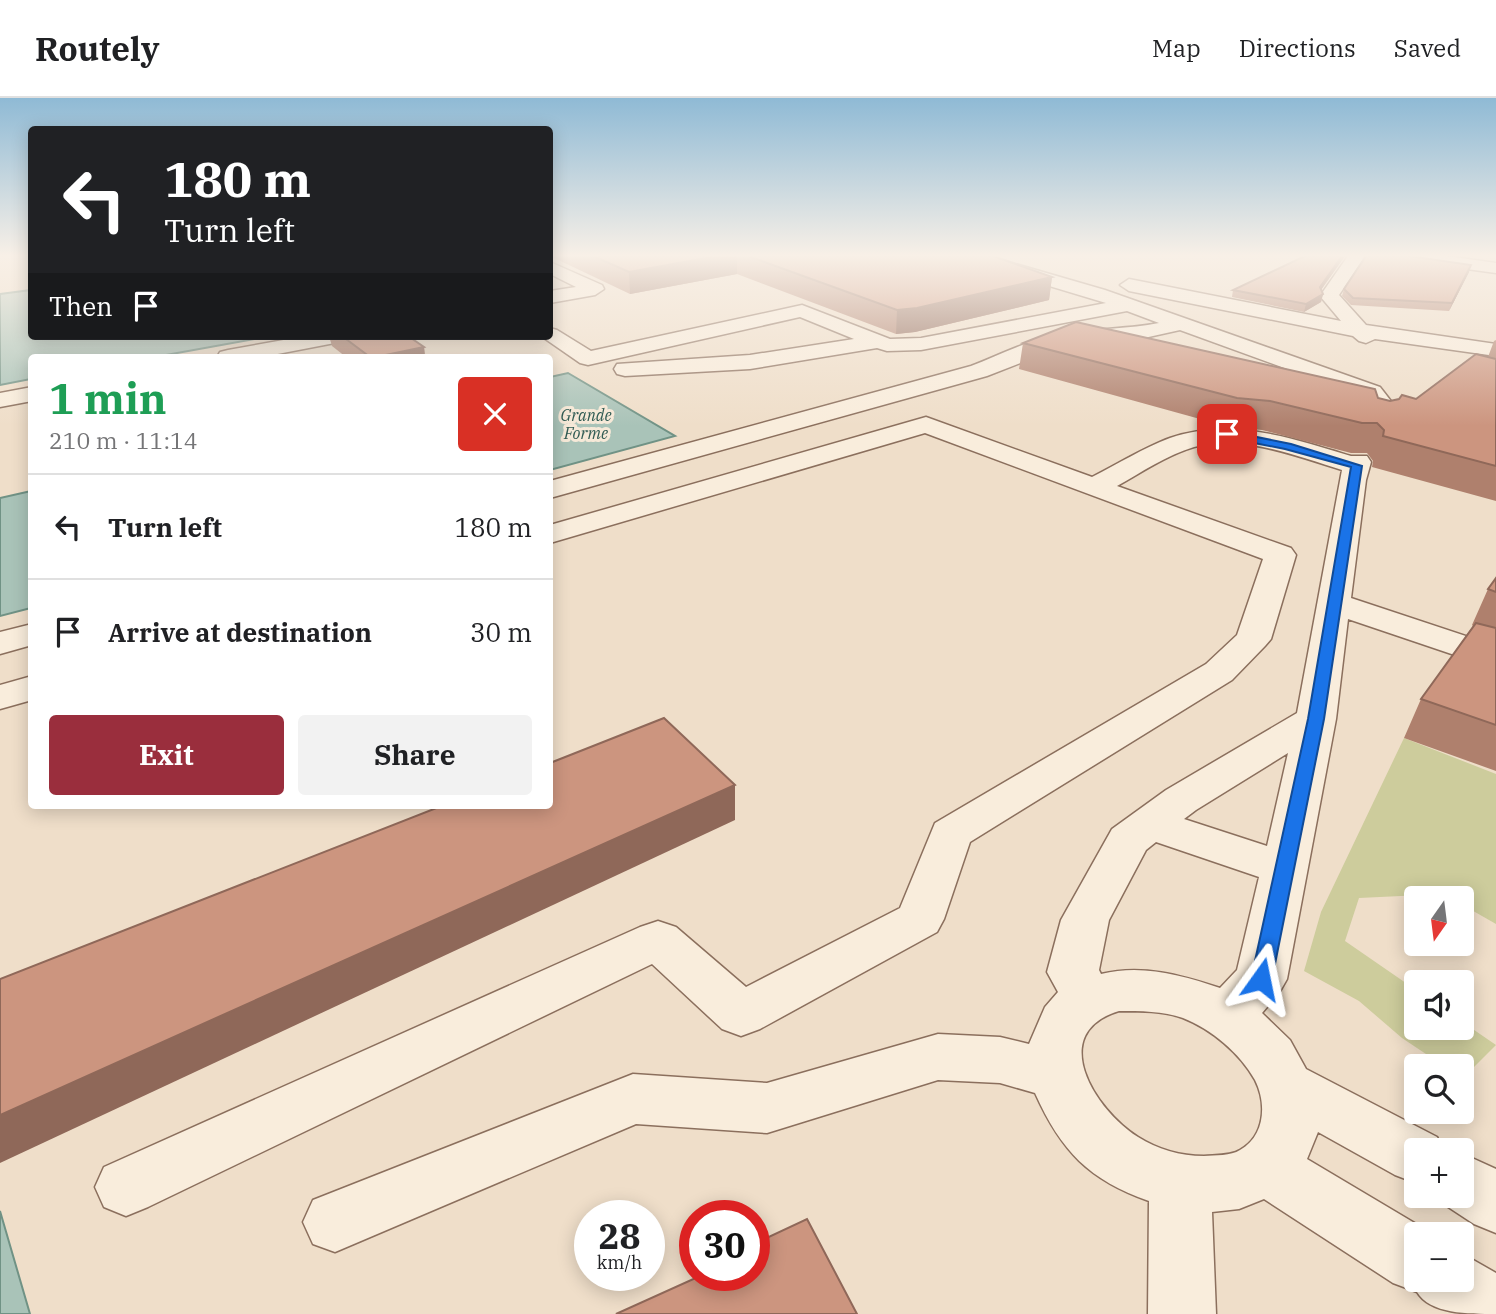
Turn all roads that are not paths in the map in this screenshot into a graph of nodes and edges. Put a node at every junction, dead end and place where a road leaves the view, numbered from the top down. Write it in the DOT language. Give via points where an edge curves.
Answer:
graph roads {
  1 [pos="794,313"];
  2 [pos="806,313"];
  3 [pos="1053,313"];
  4 [pos="1160,313"];
  5 [pos="1245,313"];
  6 [pos="1342,313"];
  7 [pos="1180,324"];
  8 [pos="1358,330"];
  9 [pos="1135,334"];
  10 [pos="553,336"];
  11 [pos="319,340"];
  12 [pos="877,342"];
  13 [pos="1175,348"];
  14 [pos="1496,350"];
  15 [pos="244,354"];
  16 [pos="588,358"];
  17 [pos="1416,361"];
  18 [pos="28,395"];
  19 [pos="0,400"];
  20 [pos="1379,421"];
  21 [pos="1095,486"];
  22 [pos="553,489"];
  23 [pos="553,533"];
  24 [pos="1333,603"];
  25 [pos="28,635"];
  26 [pos="0,643"];
  27 [pos="1496,658"];
  28 [pos="28,688"];
  29 [pos="0,698"];
  30 [pos="1316,719"];
  31 [pos="1150,824"];
  32 [pos="1285,869"];
  33 [pos="1089,999"];
  34 [pos="1226,1016"];
  35 [pos="1055,1074"];
  36 [pos="1286,1086"];
  37 [pos="1404,1150"];
  38 [pos="1266,1167"];
  39 [pos="1180,1183"];
  40 [pos="126,1186"];
  41 [pos="1474,1189"];
  42 [pos="1496,1203"];
  43 [pos="335,1222"];
  44 [pos="1404,1253"];
  45 [pos="1466,1292"];
  46 [pos="1496,1312"];
  47 [pos="1182,1314"];
  1 -- 16 [label="street"];
  2 -- 12 [label="street"];
  3 -- 12 [label="street" via="921,344"];
  4 -- 7 [label="street"];
  5 -- 8 [label="street"];
  6 -- 8 [label="street"];
  7 -- 9 [label="street"];
  7 -- 20 [label="street" via="1372,392 1382,404"];
  8 -- 14 [label="street"];
  8 -- 17 [label="street" via="1377,346"];
  9 -- 13 [label="street"];
  9 -- 22 [label="street" via="1046,344 979,371"];
  10 -- 16 [label="street"];
  11 -- 15 [label="street"];
  12 -- 16 [label="street" via="750,362 614,369"];
  18 -- 19 [label="street"];
  21 -- 23 [label="street" via="926,425"];
  21 -- 24 [label="street" via="1187,441 1227,434 1357,464"];
  21 -- 40 [label="street" via="1280,555 1254,639 1219,672 951,834 920,919 741,1014 658,940"];
  24 -- 27 [label="street"];
  24 -- 30 [label="street"];
  25 -- 26 [label="street"];
  28 -- 29 [label="street"];
  30 -- 31 [label="street" via="1181,800"];
  30 -- 32 [label="street"];
  31 -- 32 [label="street"];
  31 -- 33 [label="street" via="1128,840 1085,920 1073,972"];
  32 -- 34 [label="street" via="1261,979"];
  33 -- 34 [label="street" via="1119,990 1155,990 1192,999"];
  33 -- 35 [label="street" via="1067,1017 1054,1044"];
  34 -- 36 [label="street" via="1256,1040"];
  35 -- 39 [label="street" via="1068,1108 1094,1139 1130,1165"];
  35 -- 43 [label="street" via="1000,1060 939,1057 767,1108 633,1099"];
  36 -- 37 [label="street"];
  36 -- 38 [label="street" via="1292,1101 1291,1133 1277,1159"];
  38 -- 39 [label="street" via="1250,1178 1214,1186"];
  38 -- 44 [label="street"];
  39 -- 47 [label="street"];
  41 -- 42 [label="street"];
  45 -- 46 [label="street"];
}
